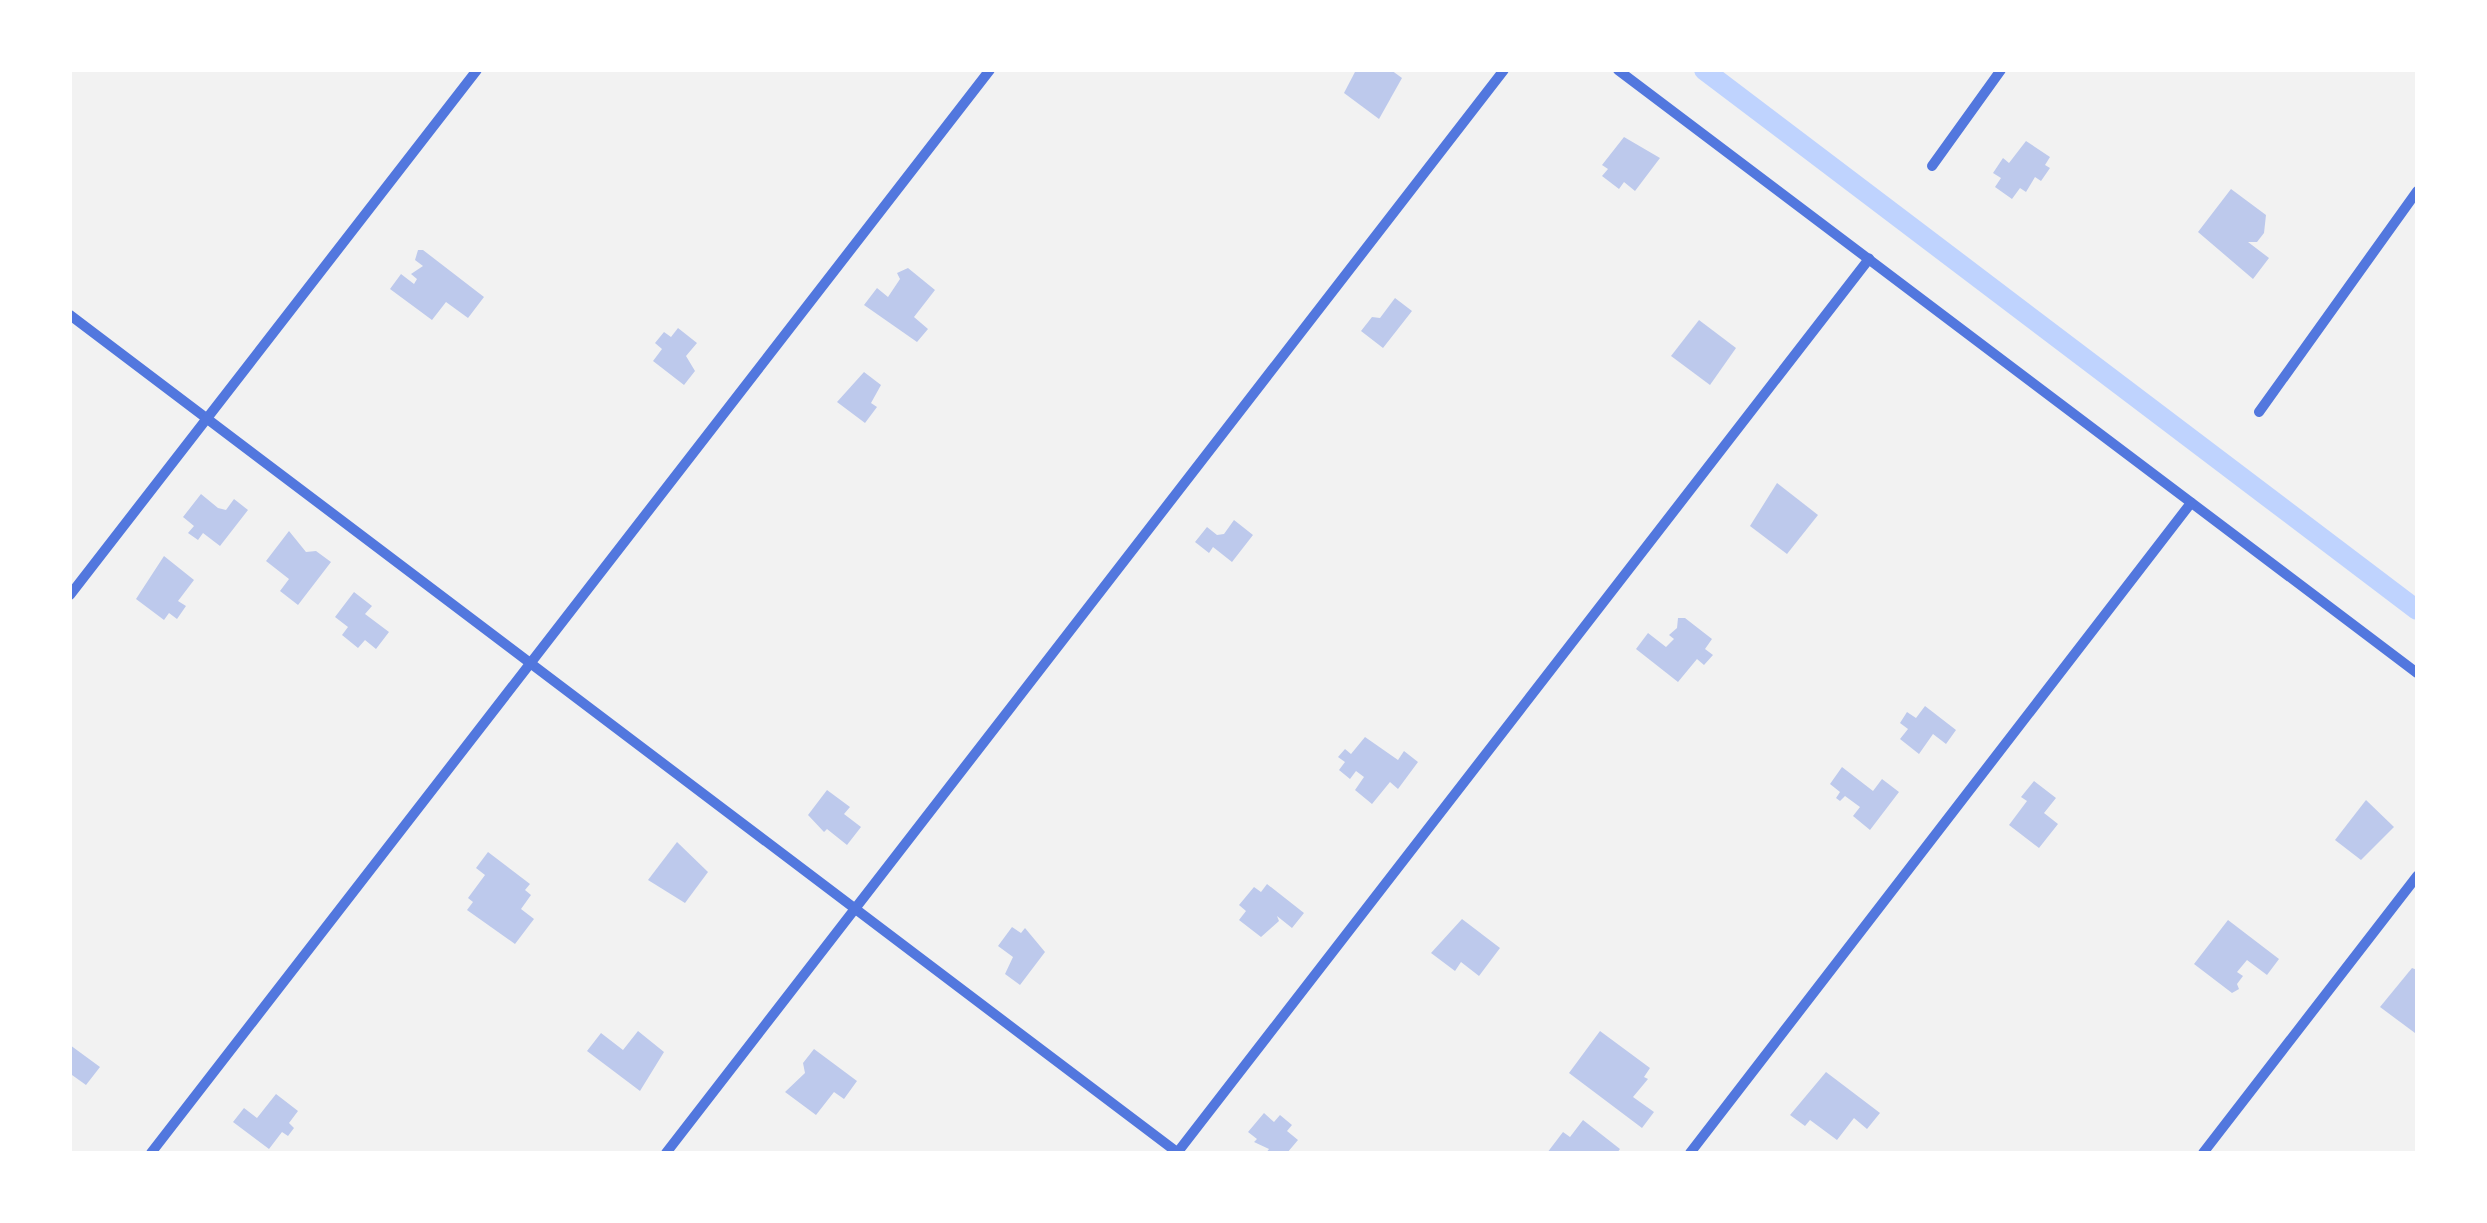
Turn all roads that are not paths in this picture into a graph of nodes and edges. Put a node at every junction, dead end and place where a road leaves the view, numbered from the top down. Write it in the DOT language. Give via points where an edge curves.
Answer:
graph roads {
  1 [pos="476,70"];
  2 [pos="990,70"];
  3 [pos="1504,70"];
  4 [pos="1618,70"];
  5 [pos="2001,70"];
  6 [pos="1932,166"];
  7 [pos="2417,190"];
  8 [pos="1869,259"];
  9 [pos="70,315"];
  10 [pos="2259,412"];
  11 [pos="206,419"];
  12 [pos="2191,503"];
  13 [pos="70,595"];
  14 [pos="530,664"];
  15 [pos="2417,673"];
  16 [pos="2417,876"];
  17 [pos="855,908"];
  18 [pos="151,1153"];
  19 [pos="666,1153"];
  20 [pos="1177,1153"];
  21 [pos="1690,1153"];
  22 [pos="2203,1153"];
  1 -- 11 [label="street"];
  2 -- 14 [label="street"];
  3 -- 17 [label="street"];
  4 -- 8 [label="street"];
  5 -- 6 [label="street"];
  7 -- 10 [label="street"];
  8 -- 12 [label="street"];
  8 -- 20 [label="street"];
  9 -- 11 [label="street"];
  11 -- 13 [label="street"];
  11 -- 14 [label="street"];
  12 -- 15 [label="street"];
  12 -- 21 [label="street"];
  14 -- 17 [label="street"];
  14 -- 18 [label="street"];
  16 -- 22 [label="street"];
  17 -- 19 [label="street"];
  17 -- 20 [label="street"];
}
